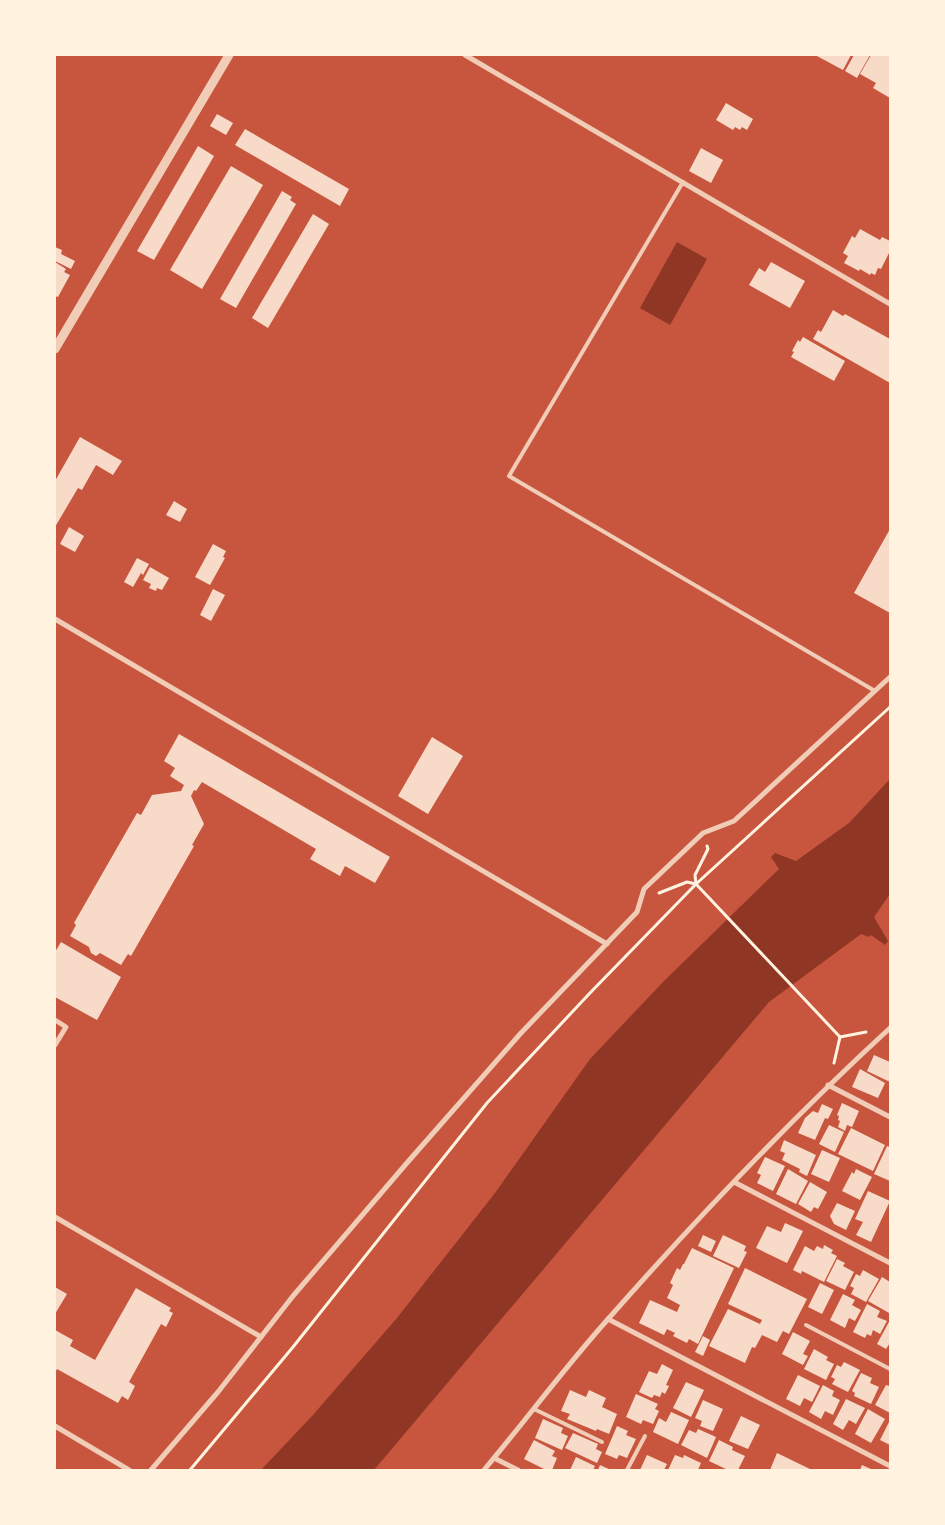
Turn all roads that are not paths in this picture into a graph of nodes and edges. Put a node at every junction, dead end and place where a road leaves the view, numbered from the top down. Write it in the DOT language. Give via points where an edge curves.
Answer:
graph roads {
  1 [pos="229,55"];
  2 [pos="465,55"];
  3 [pos="683,182"];
  4 [pos="890,304"];
  5 [pos="55,349"];
  6 [pos="55,619"];
  7 [pos="890,677"];
  8 [pos="875,690"];
  9 [pos="606,944"];
  10 [pos="55,1020"];
  11 [pos="890,1028"];
  12 [pos="55,1045"];
  13 [pos="828,1085"];
  14 [pos="890,1117"];
  15 [pos="734,1182"];
  16 [pos="55,1217"];
  17 [pos="890,1264"];
  18 [pos="608,1319"];
  19 [pos="806,1325"];
  20 [pos="260,1337"];
  21 [pos="890,1369"];
  22 [pos="534,1409"];
  23 [pos="55,1426"];
  24 [pos="644,1436"];
  25 [pos="602,1442"];
  26 [pos="494,1458"];
  27 [pos="890,1466"];
  28 [pos="130,1470"];
  29 [pos="151,1470"];
  30 [pos="484,1470"];
  31 [pos="518,1470"];
  32 [pos="627,1470"];
  1 -- 5 [label="street"];
  2 -- 3 [label="street"];
  3 -- 4 [label="street"];
  3 -- 8 [label="lane" via="509,476"];
  6 -- 9 [label="street"];
  7 -- 8 [label="street"];
  8 -- 9 [label="street" via="734,821 703,833 644,889 637,912"];
  9 -- 20 [label="street" via="521,1033"];
  10 -- 12 [label="street" via="66,1027"];
  11 -- 13 [label="street"];
  13 -- 14 [label="street"];
  13 -- 15 [label="street"];
  15 -- 17 [label="street"];
  15 -- 18 [label="street"];
  16 -- 20 [label="street"];
  18 -- 22 [label="street"];
  18 -- 27 [label="street"];
  19 -- 21 [label="lane"];
  20 -- 29 [label="street"];
  22 -- 25 [label="lane"];
  22 -- 26 [label="street"];
  23 -- 28 [label="street"];
  24 -- 32 [label="lane"];
  26 -- 30 [label="street"];
  26 -- 31 [label="street"];
}
